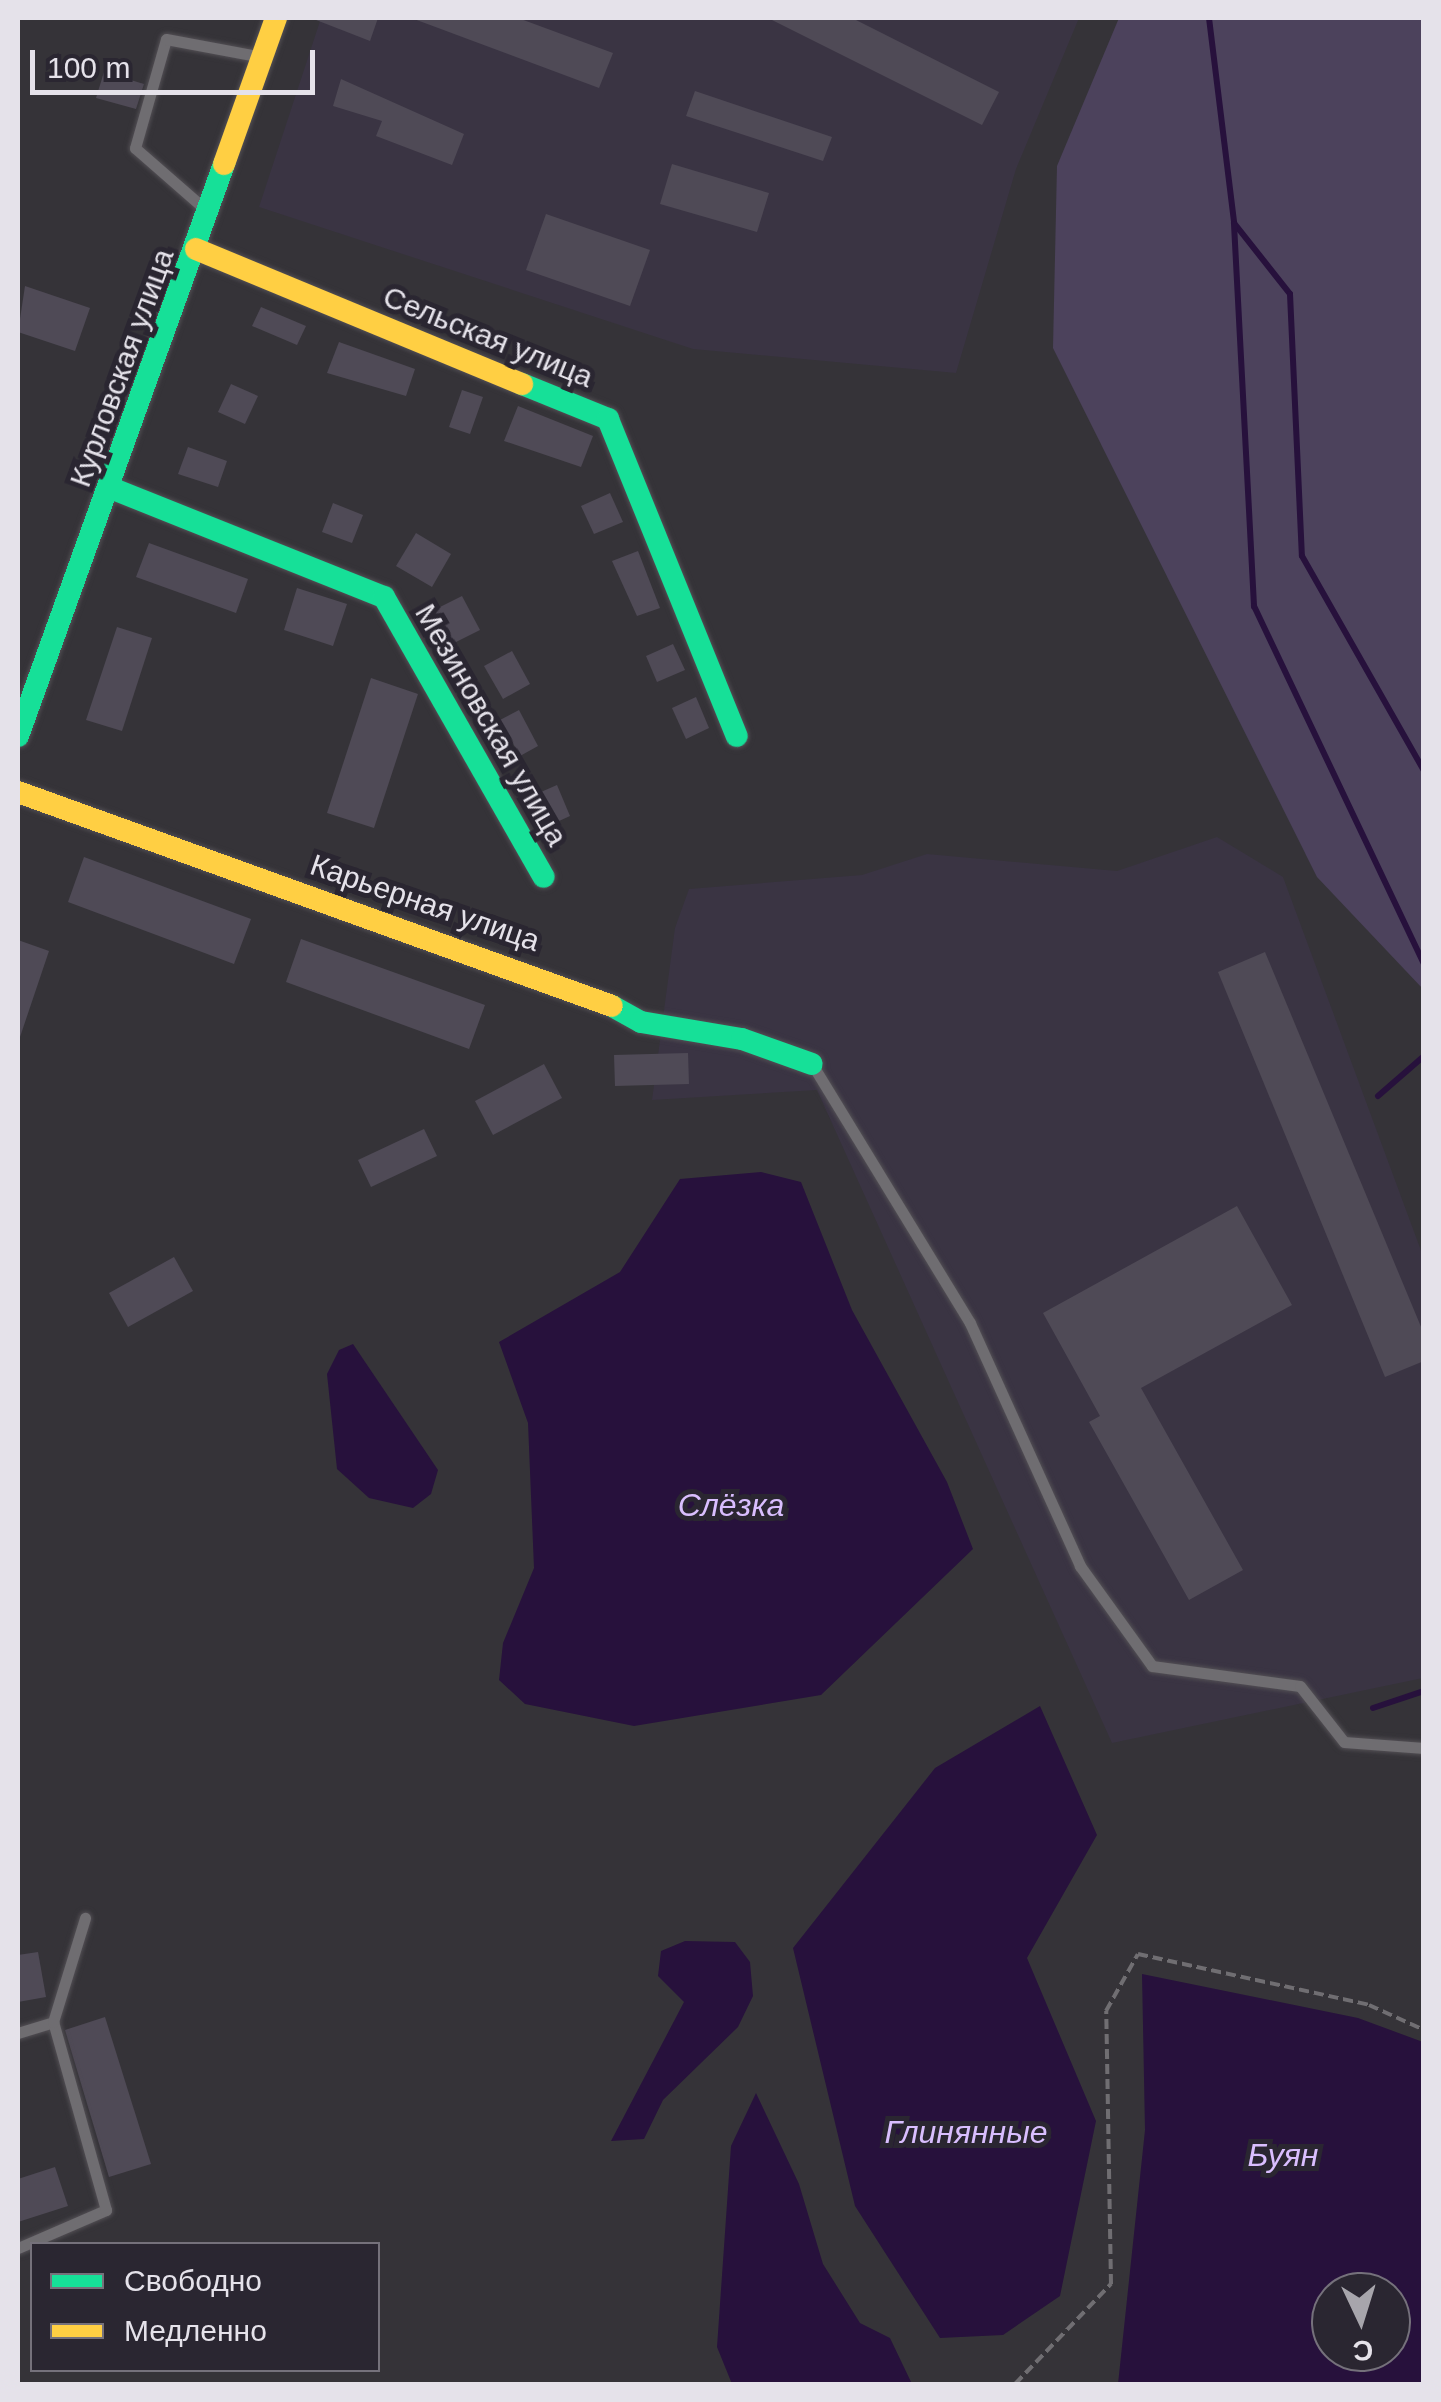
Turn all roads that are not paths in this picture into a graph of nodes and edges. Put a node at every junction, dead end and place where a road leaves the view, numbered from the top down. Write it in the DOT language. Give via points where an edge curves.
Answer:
graph roads {
  1 [pos="276,18"];
  2 [pos="262,56"];
  3 [pos="210,213"];
  4 [pos="196,250"];
  5 [pos="110,488"];
  6 [pos="18,736"];
  7 [pos="737,736"];
  8 [pos="18,792"];
  9 [pos="544,877"];
  10 [pos="812,1064"];
  11 [pos="1424,1748"];
  12 [pos="85,1918"];
  13 [pos="52,2022"];
  14 [pos="18,2033"];
  15 [pos="32,2242"];
  1 -- 2 [label="street, Курловская улица"];
  2 -- 3 [label="street, Курловская улица"];
  2 -- 3 [label="lane" via="166,39 135,148"];
  3 -- 4 [label="street, Курловская улица"];
  4 -- 5 [label="street, Курловская улица"];
  4 -- 7 [label="street, Сельская улица" via="608,419"];
  5 -- 6 [label="street, Курловская улица"];
  5 -- 9 [label="street, Мезиновская улица" via="384,597"];
  8 -- 10 [label="street, Карьерная улица" via="587,992 641,1022 742,1039"];
  10 -- 11 [label="lane" via="970,1323 1080,1566 1152,1666 1300,1686 1344,1742"];
  12 -- 13 [label="lane"];
  13 -- 14 [label="lane"];
  13 -- 15 [label="lane" via="106,2210"];
}
